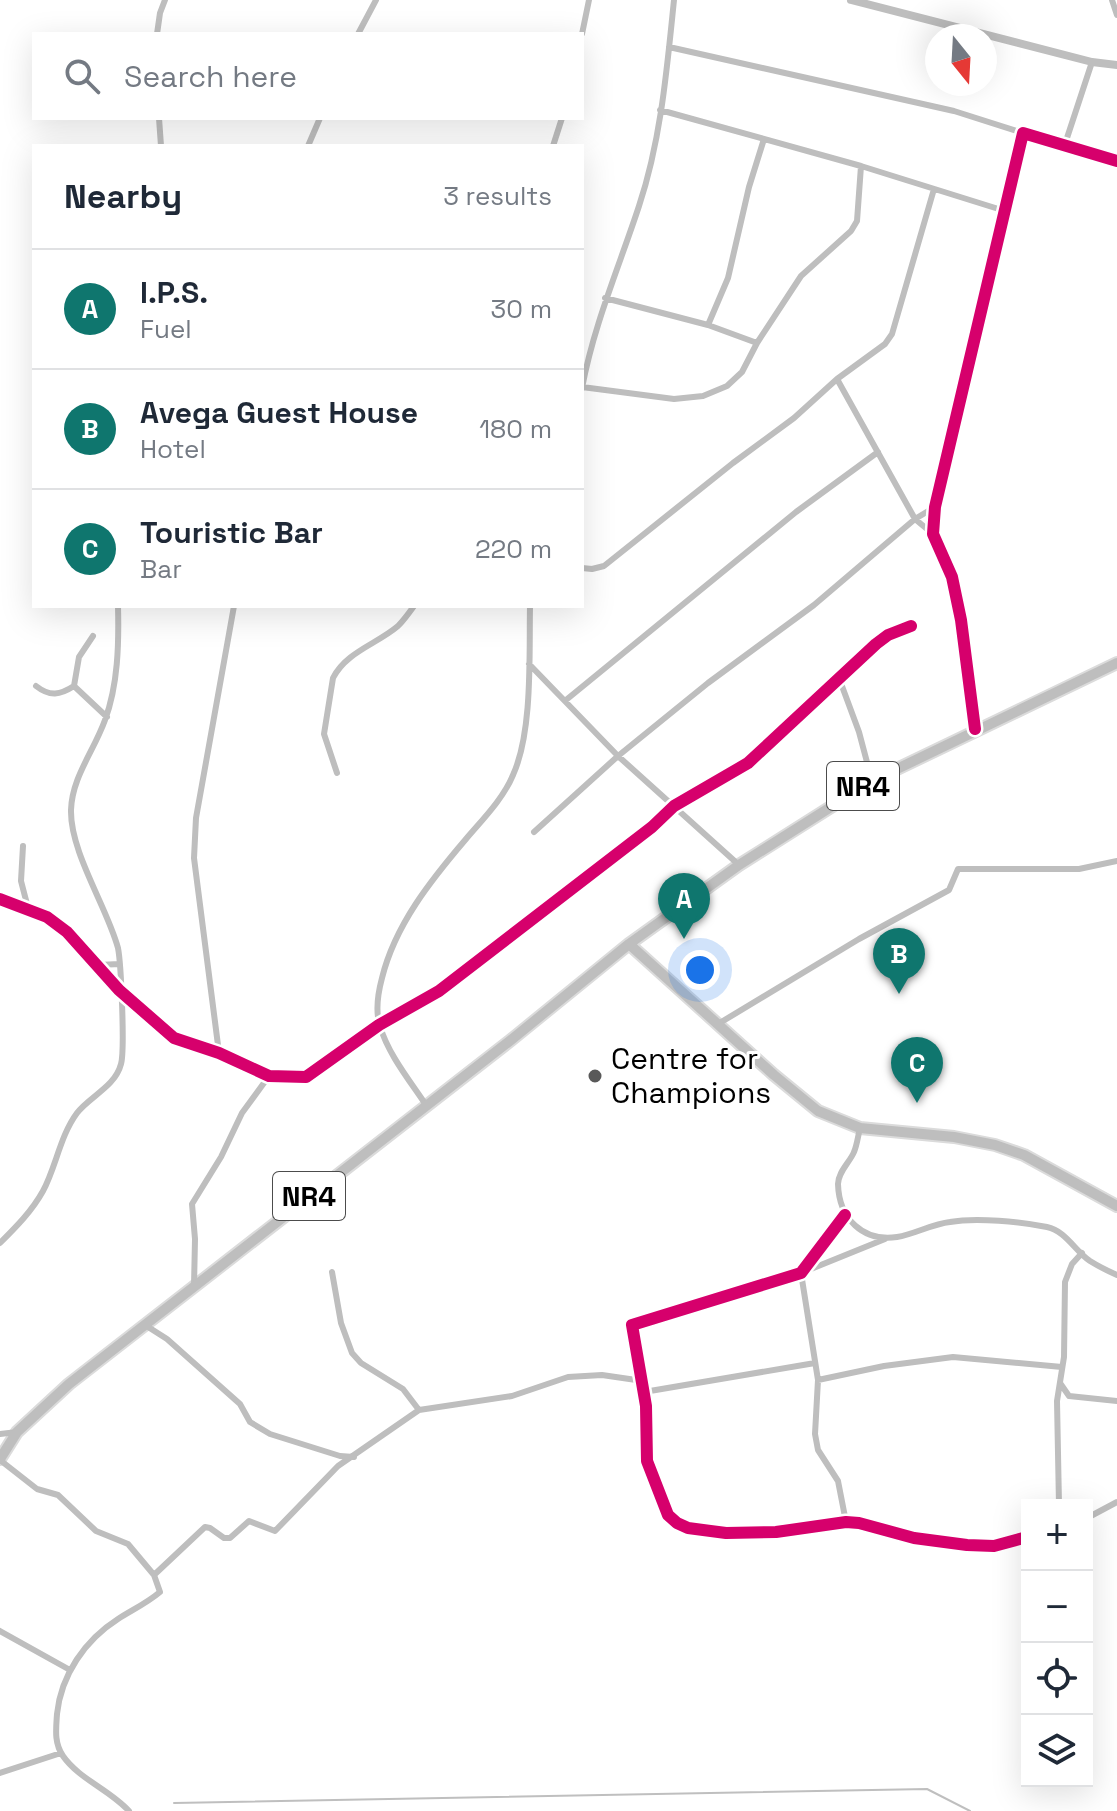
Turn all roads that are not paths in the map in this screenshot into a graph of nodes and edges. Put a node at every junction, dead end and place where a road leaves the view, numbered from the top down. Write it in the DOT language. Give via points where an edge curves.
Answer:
graph roads {
  1 [pos="165,0"];
  2 [pos="376,0"];
  3 [pos="589,0"];
  4 [pos="674,0"];
  5 [pos="851,0"];
  6 [pos="1112,0"];
  7 [pos="1117,15"];
  8 [pos="157,32"];
  9 [pos="359,32"];
  10 [pos="582,32"];
  11 [pos="669,47"];
  12 [pos="1092,62"];
  13 [pos="1117,65"];
  14 [pos="660,110"];
  15 [pos="159,120"];
  16 [pos="319,120"];
  17 [pos="561,120"];
  18 [pos="1023,133"];
  19 [pos="764,139"];
  20 [pos="161,144"];
  21 [pos="309,144"];
  22 [pos="554,144"];
  23 [pos="1065,144"];
  24 [pos="1117,161"];
  25 [pos="861,166"];
  26 [pos="934,189"];
  27 [pos="1005,211"];
  28 [pos="605,298"];
  29 [pos="708,325"];
  30 [pos="757,343"];
  31 [pos="837,379"];
  32 [pos="584,381"];
  33 [pos="584,389"];
  34 [pos="878,452"];
  35 [pos="935,507"];
  36 [pos="915,519"];
  37 [pos="933,534"];
  38 [pos="584,568"];
  39 [pos="118,608"];
  40 [pos="234,608"];
  41 [pos="412,608"];
  42 [pos="530,608"];
  43 [pos="911,626"];
  44 [pos="93,636"];
  45 [pos="1117,663"];
  46 [pos="529,664"];
  47 [pos="839,678"];
  48 [pos="36,686"];
  49 [pos="74,686"];
  50 [pos="566,700"];
  51 [pos="107,717"];
  52 [pos="975,729"];
  53 [pos="618,756"];
  54 [pos="337,773"];
  55 [pos="872,781"];
  56 [pos="674,806"];
  57 [pos="534,832"];
  58 [pos="23,846"];
  59 [pos="1117,861"];
  60 [pos="739,865"];
  61 [pos="0,899"];
  62 [pos="28,908"];
  63 [pos="629,944"];
  64 [pos="119,964"];
  65 [pos="99,965"];
  66 [pos="119,990"];
  67 [pos="718,1024"];
  68 [pos="379,1025"];
  69 [pos="219,1053"];
  70 [pos="269,1076"];
  71 [pos="426,1105"];
  72 [pos="860,1128"];
  73 [pos="1117,1206"];
  74 [pos="845,1215"];
  75 [pos="889,1237"];
  76 [pos="0,1243"];
  77 [pos="1082,1253"];
  78 [pos="332,1272"];
  79 [pos="801,1273"];
  80 [pos="1117,1275"];
  81 [pos="194,1287"];
  82 [pos="145,1325"];
  83 [pos="815,1363"];
  84 [pos="1062,1367"];
  85 [pos="818,1380"];
  86 [pos="643,1381"];
  87 [pos="1060,1383"];
  88 [pos="644,1392"];
  89 [pos="1117,1401"];
  90 [pos="419,1410"];
  91 [pos="17,1432"];
  92 [pos="0,1434"];
  93 [pos="354,1457"];
  94 [pos="0,1460"];
  95 [pos="1059,1499"];
  96 [pos="1117,1502"];
  97 [pos="1093,1515"];
  98 [pos="846,1522"];
  99 [pos="1021,1539"];
  100 [pos="154,1575"];
  101 [pos="0,1631"];
  102 [pos="70,1670"];
  103 [pos="61,1753"];
  104 [pos="0,1773"];
  105 [pos="129,1811"];
  1 -- 8 [label="street"];
  2 -- 9 [label="street"];
  3 -- 10 [label="street"];
  4 -- 11 [label="street"];
  5 -- 12 [label="street"];
  6 -- 7 [label="street"];
  11 -- 14 [label="street"];
  11 -- 18 [label="street" via="954,111"];
  12 -- 13 [label="street"];
  12 -- 23 [label="street"];
  14 -- 19 [label="street"];
  14 -- 28 [label="street" via="640,205"];
  15 -- 20 [label="street"];
  16 -- 21 [label="street"];
  17 -- 22 [label="street"];
  18 -- 23 [label="street"];
  18 -- 27 [label="street"];
  19 -- 25 [label="street"];
  19 -- 29 [label="street" via="728,278"];
  23 -- 24 [label="street"];
  25 -- 26 [label="street"];
  25 -- 30 [label="street" via="857,221 801,276"];
  26 -- 27 [label="street"];
  26 -- 31 [label="street" via="892,334"];
  27 -- 35 [label="street"];
  28 -- 29 [label="street"];
  28 -- 32 [label="street"];
  29 -- 30 [label="street"];
  30 -- 33 [label="street" via="742,372 727,386 703,396 674,399"];
  31 -- 34 [label="street"];
  31 -- 38 [label="street" via="604,566"];
  34 -- 36 [label="street"];
  34 -- 50 [label="street" via="796,512"];
  35 -- 36 [label="street"];
  35 -- 37 [label="street"];
  36 -- 37 [label="street"];
  36 -- 53 [label="street" via="814,605"];
  37 -- 52 [label="street" via="952,577"];
  39 -- 51 [label="street" via="116,676"];
  40 -- 69 [label="street" via="196,818 194,858"];
  41 -- 54 [label="street" via="333,678 324,734"];
  42 -- 46 [label="street"];
  43 -- 47 [label="street" via="888,635"];
  44 -- 49 [label="street" via="79,657"];
  45 -- 52 [label="highway, NR4"];
  46 -- 50 [label="street"];
  46 -- 68 [label="street" via="523,738 513,775 395,939 378,995"];
  47 -- 55 [label="street"];
  47 -- 56 [label="street" via="748,763"];
  48 -- 49 [label="street" via="56,695"];
  49 -- 51 [label="street"];
  50 -- 53 [label="street"];
  51 -- 64 [label="street" via="81,768 71,816"];
  52 -- 55 [label="highway, NR4"];
  53 -- 56 [label="street"];
  53 -- 57 [label="street"];
  55 -- 60 [label="highway, NR4"];
  56 -- 60 [label="street"];
  56 -- 68 [label="street" via="439,991"];
  58 -- 62 [label="street" via="21,881"];
  59 -- 67 [label="street" via="1079,869 958,869 949,890"];
  60 -- 63 [label="highway, NR4"];
  61 -- 62 [label="street"];
  62 -- 65 [label="street" via="67,932"];
  63 -- 67 [label="highway"];
  63 -- 71 [label="highway, NR4"];
  64 -- 65 [label="street"];
  64 -- 66 [label="street"];
  65 -- 66 [label="street"];
  66 -- 69 [label="street" via="174,1038"];
  66 -- 76 [label="street" via="121,1064 76,1115 43,1191"];
  67 -- 72 [label="highway" via="818,1111"];
  68 -- 70 [label="street" via="306,1077"];
  68 -- 71 [label="street"];
  69 -- 70 [label="street"];
  70 -- 81 [label="street" via="242,1113 192,1204"];
  71 -- 81 [label="highway, NR4"];
  72 -- 73 [label="highway" via="995,1145 1024,1155"];
  72 -- 74 [label="street" via="855,1151 839,1176"];
  74 -- 75 [label="street" via="865,1234"];
  74 -- 79 [label="street"];
  75 -- 77 [label="street" via="963,1220 1031,1225 1052,1228"];
  75 -- 79 [label="street"];
  77 -- 80 [label="street"];
  77 -- 84 [label="street" via="1065,1282"];
  78 -- 90 [label="street" via="352,1353 403,1389"];
  79 -- 83 [label="street"];
  79 -- 86 [label="street" via="635,1322"];
  81 -- 82 [label="highway, NR4"];
  82 -- 91 [label="highway, NR4"];
  82 -- 93 [label="street" via="240,1404 250,1422 270,1434"];
  83 -- 85 [label="street"];
  83 -- 88 [label="street"];
  84 -- 85 [label="street" via="953,1357"];
  84 -- 87 [label="street"];
  85 -- 98 [label="street" via="818,1450 838,1481"];
  86 -- 88 [label="street"];
  86 -- 90 [label="street" via="568,1377 512,1396"];
  87 -- 89 [label="street" via="1069,1396"];
  87 -- 95 [label="street"];
  88 -- 98 [label="street" via="647,1461 668,1515 677,1523 726,1533 806,1530"];
  90 -- 93 [label="street"];
  91 -- 92 [label="street"];
  91 -- 94 [label="highway, NR4"];
  93 -- 100 [label="street" via="338,1466 275,1531 249,1521 224,1538 205,1527"];
  94 -- 100 [label="street" via="37,1489 58,1495 96,1531 128,1544"];
  96 -- 97 [label="street"];
  98 -- 99 [label="street" via="967,1545 994,1546"];
  100 -- 102 [label="street" via="160,1592 115,1620"];
  101 -- 102 [label="street"];
  102 -- 103 [label="street" via="55,1732"];
  103 -- 104 [label="street"];
  103 -- 105 [label="street"];
}
